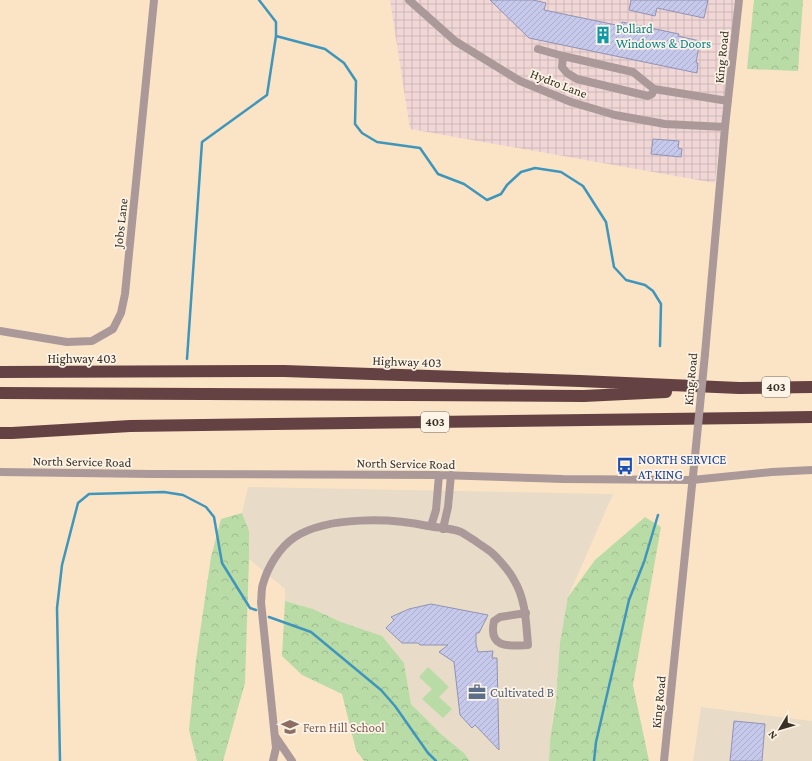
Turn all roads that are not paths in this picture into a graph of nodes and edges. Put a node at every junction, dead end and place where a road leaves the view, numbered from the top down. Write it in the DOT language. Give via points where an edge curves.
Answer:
graph roads {
  1 [pos="154,0"];
  2 [pos="410,0"];
  3 [pos="739,0"];
  4 [pos="538,50"];
  5 [pos="563,56"];
  6 [pos="654,89"];
  7 [pos="728,101"];
  8 [pos="725,127"];
  9 [pos="0,332"];
  10 [pos="0,372"];
  11 [pos="812,387"];
  12 [pos="739,388"];
  13 [pos="0,392"];
  14 [pos="812,417"];
  15 [pos="0,428"];
  16 [pos="57,431"];
  17 [pos="0,433"];
  18 [pos="812,470"];
  19 [pos="0,472"];
  20 [pos="439,475"];
  21 [pos="451,475"];
  22 [pos="692,480"];
  23 [pos="431,526"];
  24 [pos="443,529"];
  25 [pos="526,613"];
  26 [pos="274,736"];
  27 [pos="272,761"];
  28 [pos="292,761"];
  29 [pos="664,761"];
  1 -- 9 [label="street, Jobs Lane" via="121,313 113,329 92,341 67,342"];
  2 -- 8 [label="street, Hydro Lane" via="455,41 520,81 571,102 615,115 665,124"];
  3 -- 7 [label="street, King Road"];
  4 -- 5 [label="street"];
  5 -- 6 [label="street" via="633,72"];
  5 -- 6 [label="street" via="562,67 577,79 648,96"];
  6 -- 7 [label="street"];
  7 -- 8 [label="street, King Road"];
  8 -- 22 [label="street, King Road, bridge"];
  10 -- 12 [label="highway, Highway 403 / 403" via="284,371"];
  11 -- 12 [label="highway, Highway 403 / 403"];
  12 -- 13 [label="highway" via="584,396"];
  14 -- 16 [label="highway, 403" via="130,426"];
  15 -- 16 [label="highway"];
  16 -- 17 [label="highway, 403"];
  18 -- 22 [label="street, North Service Road"];
  19 -- 20 [label="street, North Service Road"];
  20 -- 21 [label="street, North Service Road"];
  20 -- 23 [label="street" via="436,510"];
  21 -- 22 [label="street, North Service Road"];
  21 -- 24 [label="street"];
  22 -- 29 [label="street, King Road"];
  23 -- 24 [label="street"];
  23 -- 26 [label="street" via="384,520 341,522 312,529 296,537 277,555 262,585 261,602"];
  24 -- 25 [label="street" via="461,532 492,553 514,580"];
  25 -- 25 [label="street" via="500,617 494,621 495,640 503,645 528,645"];
  26 -- 27 [label="street" via="276,748"];
  26 -- 28 [label="street"];
}
